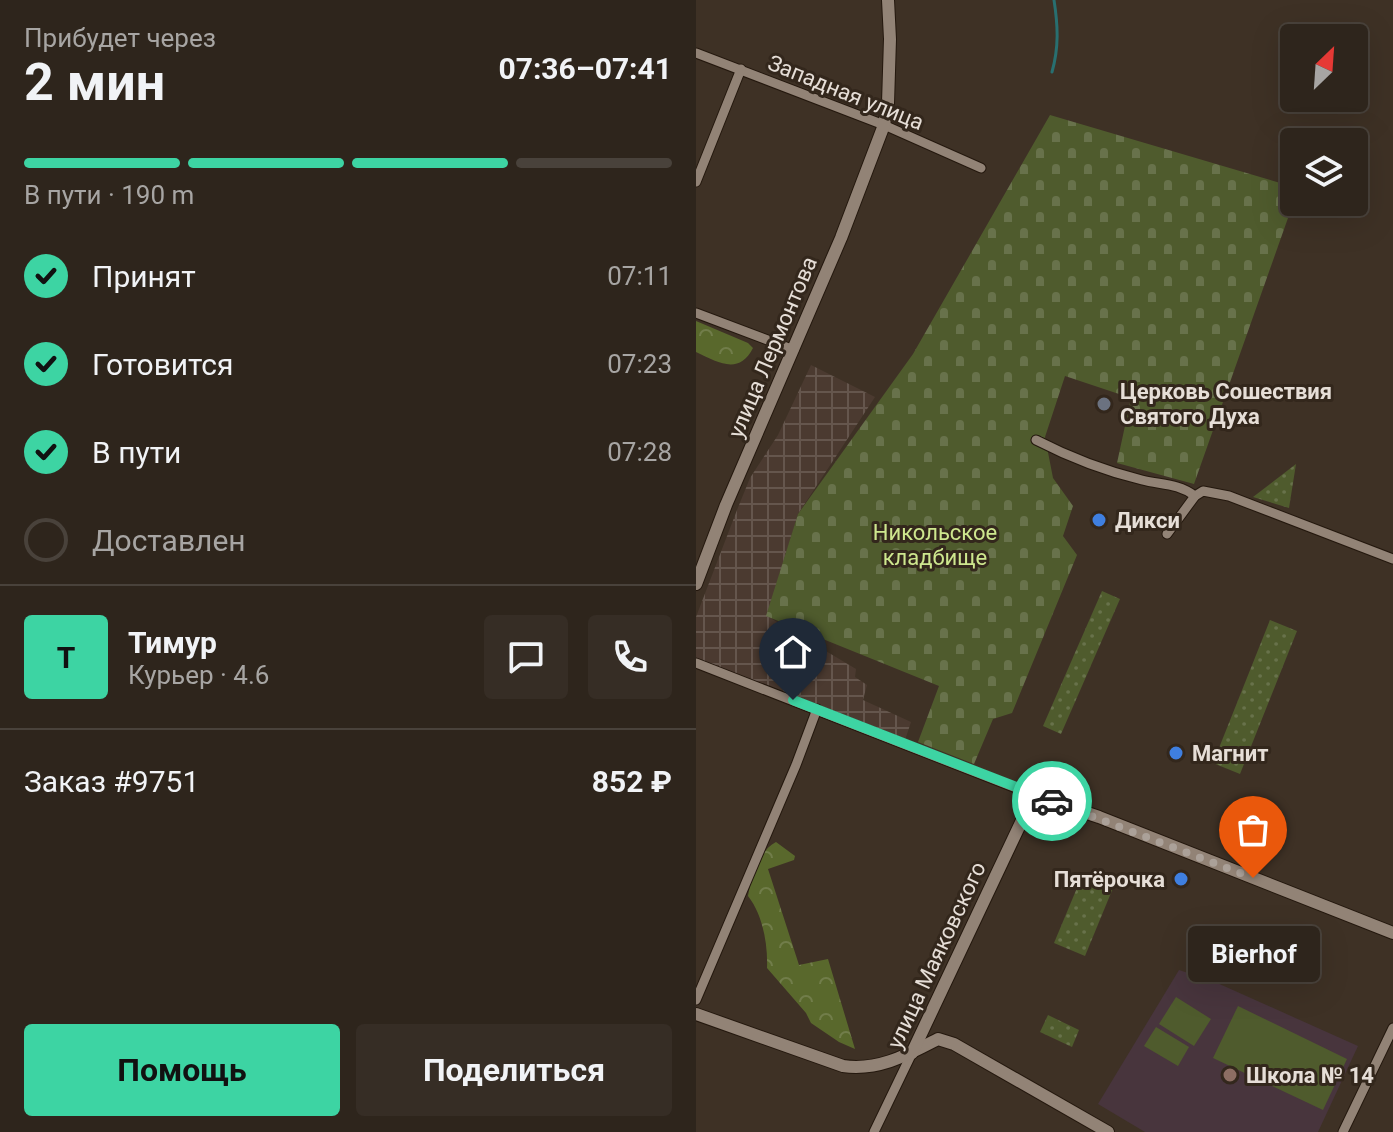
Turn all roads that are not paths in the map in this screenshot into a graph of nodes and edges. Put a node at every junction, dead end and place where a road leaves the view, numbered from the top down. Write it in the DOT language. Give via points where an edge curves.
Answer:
graph roads {
  1 [pos="888,0"];
  2 [pos="696,53"];
  3 [pos="741,69"];
  4 [pos="884,125"];
  5 [pos="981,168"];
  6 [pos="696,182"];
  7 [pos="696,313"];
  8 [pos="794,350"];
  9 [pos="1036,440"];
  10 [pos="1195,496"];
  11 [pos="1167,534"];
  12 [pos="1393,559"];
  13 [pos="696,584"];
  14 [pos="696,663"];
  15 [pos="817,709"];
  16 [pos="1034,795"];
  17 [pos="1393,933"];
  18 [pos="696,1000"];
  19 [pos="696,1014"];
  20 [pos="1393,1028"];
  21 [pos="912,1053"];
  22 [pos="874,1132"];
  23 [pos="1108,1132"];
  24 [pos="1343,1132"];
  1 -- 4 [label="main road, улица Лермонтова"];
  2 -- 3 [label="street, Западная улица"];
  3 -- 4 [label="street, Западная улица"];
  3 -- 6 [label="street"];
  4 -- 5 [label="street, Западная улица"];
  4 -- 8 [label="main road, улица Лермонтова"];
  7 -- 8 [label="street"];
  8 -- 13 [label="main road, улица Лермонтова"];
  9 -- 10 [label="street" via="1143,481 1182,486"];
  10 -- 11 [label="street"];
  10 -- 12 [label="street" via="1203,491 1229,496"];
  14 -- 15 [label="street"];
  15 -- 16 [label="street"];
  15 -- 18 [label="street"];
  16 -- 17 [label="main road"];
  16 -- 21 [label="main road, улица Маяковского"];
  19 -- 21 [label="main road" via="843,1066 879,1066"];
  20 -- 24 [label="street"];
  21 -- 22 [label="street, улица Маяковского"];
  21 -- 23 [label="main road" via="938,1039 954,1044"];
}
